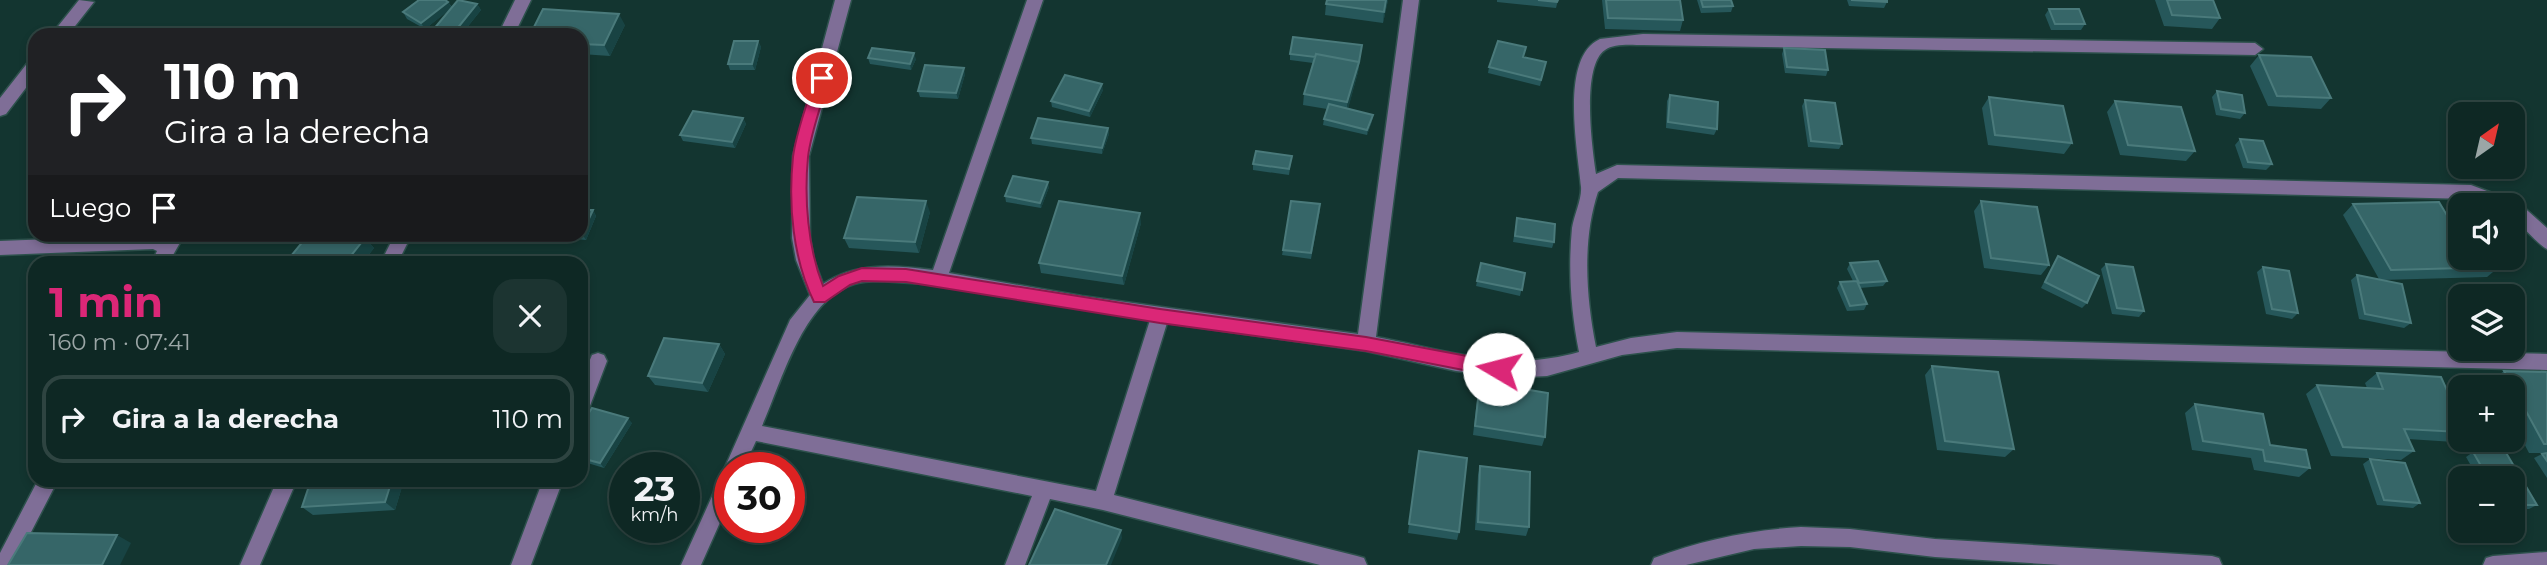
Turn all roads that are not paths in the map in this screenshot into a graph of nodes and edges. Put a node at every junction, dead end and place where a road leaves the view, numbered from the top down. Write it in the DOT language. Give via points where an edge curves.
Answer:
graph roads {
  1 [pos="523,0"];
  2 [pos="843,0"];
  3 [pos="1035,0"];
  4 [pos="1410,0"];
  5 [pos="86,2"];
  6 [pos="65,28"];
  7 [pos="509,28"];
  8 [pos="2255,49"];
  9 [pos="28,74"];
  10 [pos="0,110"];
  11 [pos="1590,189"];
  12 [pos="2474,193"];
  13 [pos="2525,218"];
  14 [pos="2547,242"];
  15 [pos="0,248"];
  16 [pos="168,248"];
  17 [pos="937,280"];
  18 [pos="819,297"];
  19 [pos="1160,316"];
  20 [pos="1366,344"];
  21 [pos="1589,358"];
  22 [pos="598,361"];
  23 [pos="2547,362"];
  24 [pos="588,387"];
  25 [pos="751,432"];
  26 [pos="742,452"];
  27 [pos="44,487"];
  28 [pos="284,487"];
  29 [pos="550,487"];
  30 [pos="1044,490"];
  31 [pos="1102,502"];
  32 [pos="714,514"];
  33 [pos="1925,556"];
  34 [pos="2547,561"];
  35 [pos="4,565"];
  36 [pos="250,565"];
  37 [pos="520,565"];
  38 [pos="691,565"];
  39 [pos="1015,565"];
  40 [pos="1357,565"];
  41 [pos="1661,565"];
  42 [pos="2212,565"];
  43 [pos="2493,565"];
  1 -- 7 [label="street"];
  2 -- 18 [label="street" via="801,156 801,239"];
  3 -- 17 [label="street"];
  4 -- 20 [label="street"];
  5 -- 6 [label="street"];
  8 -- 11 [label="street" via="1609,42 1595,48 1588,60 1581,125"];
  9 -- 10 [label="street"];
  11 -- 12 [label="street" via="1607,175 1640,170"];
  11 -- 21 [label="street" via="1582,222 1579,294"];
  13 -- 14 [label="street"];
  15 -- 16 [label="street" via="154,242"];
  17 -- 18 [label="street" via="862,275"];
  17 -- 19 [label="street"];
  18 -- 25 [label="street" via="799,320"];
  19 -- 20 [label="street"];
  19 -- 31 [label="street"];
  20 -- 21 [label="street" via="1514,371"];
  21 -- 23 [label="street" via="1677,340"];
  22 -- 24 [label="street"];
  25 -- 26 [label="street"];
  25 -- 30 [label="street"];
  27 -- 35 [label="street"];
  28 -- 36 [label="street"];
  29 -- 37 [label="street"];
  30 -- 31 [label="street"];
  30 -- 39 [label="street"];
  31 -- 40 [label="street"];
  32 -- 38 [label="street"];
  33 -- 41 [label="street" via="1842,537 1769,537 1729,543"];
  33 -- 42 [label="street"];
  34 -- 43 [label="street"];
}
